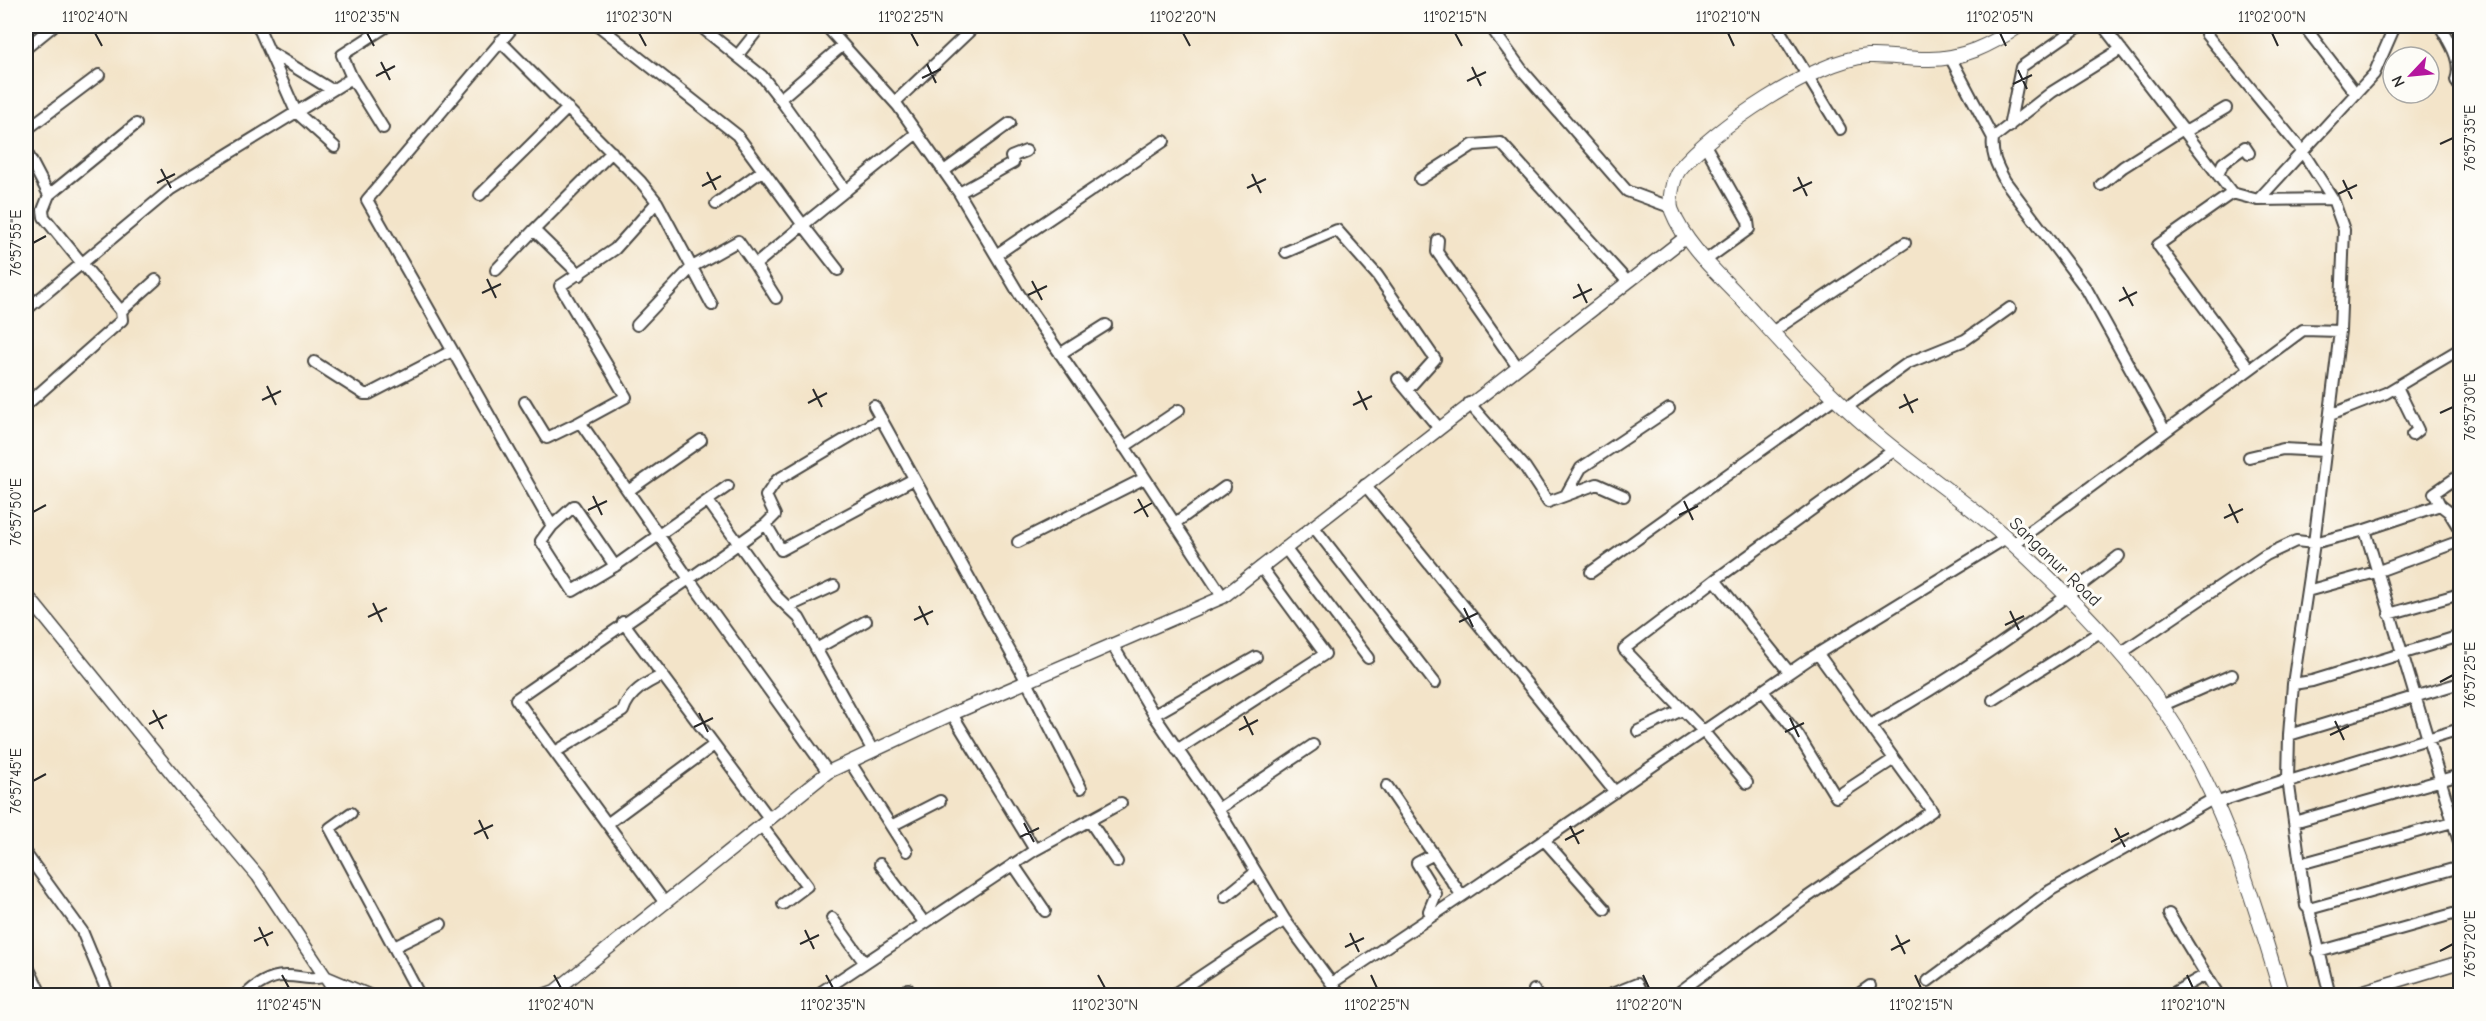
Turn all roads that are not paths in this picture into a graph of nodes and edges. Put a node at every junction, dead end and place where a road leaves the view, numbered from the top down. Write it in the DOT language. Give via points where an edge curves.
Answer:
graph roads {
  1 [pos="54,26"];
  2 [pos="258,26"];
  3 [pos="387,26"];
  4 [pos="514,26"];
  5 [pos="599,26"];
  6 [pos="700,26"];
  7 [pos="761,26"];
  8 [pos="826,26"];
  9 [pos="975,26"];
  10 [pos="1490,26"];
  11 [pos="1777,26"];
  12 [pos="2019,26"];
  13 [pos="2080,26"];
  14 [pos="2103,26"];
  15 [pos="2304,26"];
  16 [pos="2395,26"];
  17 [pos="2440,26"];
  18 [pos="2206,34"];
  19 [pos="500,41"];
  20 [pos="843,45"];
  21 [pos="26,48"];
  22 [pos="2121,50"];
  23 [pos="270,52"];
  24 [pos="737,56"];
  25 [pos="1950,57"];
  26 [pos="2460,71"];
  27 [pos="99,75"];
  28 [pos="1809,77"];
  29 [pos="352,78"];
  30 [pos="2460,88"];
  31 [pos="332,90"];
  32 [pos="2356,94"];
  33 [pos="780,99"];
  34 [pos="895,102"];
  35 [pos="568,108"];
  36 [pos="2226,108"];
  37 [pos="296,112"];
  38 [pos="1010,123"];
  39 [pos="136,124"];
  40 [pos="2009,127"];
  41 [pos="383,128"];
  42 [pos="1840,129"];
  43 [pos="26,130"];
  44 [pos="2184,130"];
  45 [pos="917,133"];
  46 [pos="1993,138"];
  47 [pos="1164,141"];
  48 [pos="1705,145"];
  49 [pos="335,147"];
  50 [pos="26,151"];
  51 [pos="1026,151"];
  52 [pos="2302,151"];
  53 [pos="612,152"];
  54 [pos="2249,153"];
  55 [pos="763,170"];
  56 [pos="944,171"];
  57 [pos="2218,175"];
  58 [pos="1420,179"];
  59 [pos="2101,185"];
  60 [pos="846,191"];
  61 [pos="959,193"];
  62 [pos="2232,193"];
  63 [pos="49,195"];
  64 [pos="480,195"];
  65 [pos="2333,199"];
  66 [pos="2258,200"];
  67 [pos="657,202"];
  68 [pos="716,204"];
  69 [pos="1670,207"];
  70 [pos="803,225"];
  71 [pos="534,230"];
  72 [pos="1686,237"];
  73 [pos="1438,240"];
  74 [pos="1905,243"];
  75 [pos="1286,252"];
  76 [pos="996,255"];
  77 [pos="1706,260"];
  78 [pos="80,263"];
  79 [pos="755,265"];
  80 [pos="692,267"];
  81 [pos="496,270"];
  82 [pos="838,270"];
  83 [pos="580,275"];
  84 [pos="156,280"];
  85 [pos="1628,281"];
  86 [pos="776,298"];
  87 [pos="712,305"];
  88 [pos="2010,308"];
  89 [pos="26,310"];
  90 [pos="121,311"];
  91 [pos="637,325"];
  92 [pos="1106,325"];
  93 [pos="2340,330"];
  94 [pos="1772,332"];
  95 [pos="2460,350"];
  96 [pos="452,351"];
  97 [pos="1060,354"];
  98 [pos="314,362"];
  99 [pos="1517,366"];
  100 [pos="2249,368"];
  101 [pos="1398,379"];
  102 [pos="2397,387"];
  103 [pos="1408,389"];
  104 [pos="1836,397"];
  105 [pos="525,402"];
  106 [pos="1469,403"];
  107 [pos="26,405"];
  108 [pos="874,406"];
  109 [pos="1847,407"];
  110 [pos="1669,409"];
  111 [pos="1179,410"];
  112 [pos="2330,415"];
  113 [pos="881,418"];
  114 [pos="580,422"];
  115 [pos="1438,427"];
  116 [pos="2165,431"];
  117 [pos="2412,435"];
  118 [pos="701,440"];
  119 [pos="1124,447"];
  120 [pos="1895,449"];
  121 [pos="2324,451"];
  122 [pos="2249,457"];
  123 [pos="2460,476"];
  124 [pos="1145,478"];
  125 [pos="914,479"];
  126 [pos="1365,485"];
  127 [pos="728,486"];
  128 [pos="1225,488"];
  129 [pos="628,491"];
  130 [pos="1566,495"];
  131 [pos="1624,496"];
  132 [pos="708,501"];
  133 [pos="2440,505"];
  134 [pos="1174,523"];
  135 [pos="765,524"];
  136 [pos="552,526"];
  137 [pos="1313,526"];
  138 [pos="2365,530"];
  139 [pos="2460,531"];
  140 [pos="658,534"];
  141 [pos="2009,541"];
  142 [pos="2460,541"];
  143 [pos="1018,542"];
  144 [pos="737,543"];
  145 [pos="2314,543"];
  146 [pos="1285,548"];
  147 [pos="2119,556"];
  148 [pos="615,566"];
  149 [pos="1261,567"];
  150 [pos="1591,572"];
  151 [pos="2376,572"];
  152 [pos="689,579"];
  153 [pos="1715,580"];
  154 [pos="834,586"];
  155 [pos="2307,591"];
  156 [pos="26,594"];
  157 [pos="2460,594"];
  158 [pos="1223,597"];
  159 [pos="2066,597"];
  160 [pos="789,607"];
  161 [pos="2389,614"];
  162 [pos="866,621"];
  163 [pos="623,622"];
  164 [pos="2100,632"];
  165 [pos="2460,636"];
  166 [pos="1112,644"];
  167 [pos="816,649"];
  168 [pos="2121,653"];
  169 [pos="2403,653"];
  170 [pos="1818,654"];
  171 [pos="1256,657"];
  172 [pos="1368,658"];
  173 [pos="1789,672"];
  174 [pos="663,675"];
  175 [pos="2232,675"];
  176 [pos="1027,682"];
  177 [pos="1435,683"];
  178 [pos="2460,683"];
  179 [pos="2293,684"];
  180 [pos="1763,691"];
  181 [pos="2414,696"];
  182 [pos="1993,700"];
  183 [pos="2161,706"];
  184 [pos="1682,710"];
  185 [pos="952,714"];
  186 [pos="1154,715"];
  187 [pos="1870,725"];
  188 [pos="2460,729"];
  189 [pos="1638,731"];
  190 [pos="1703,731"];
  191 [pos="2289,735"];
  192 [pos="2428,740"];
  193 [pos="714,745"];
  194 [pos="1313,745"];
  195 [pos="1177,750"];
  196 [pos="873,751"];
  197 [pos="555,752"];
  198 [pos="1894,759"];
  199 [pos="850,762"];
  200 [pos="828,772"];
  201 [pos="2460,775"];
  202 [pos="2289,780"];
  203 [pos="2442,780"];
  204 [pos="1748,783"];
  205 [pos="1386,786"];
  206 [pos="1081,788"];
  207 [pos="1615,792"];
  208 [pos="940,801"];
  209 [pos="2214,801"];
  210 [pos="1121,803"];
  211 [pos="1218,809"];
  212 [pos="351,813"];
  213 [pos="1089,820"];
  214 [pos="765,821"];
  215 [pos="2457,821"];
  216 [pos="2294,822"];
  217 [pos="607,824"];
  218 [pos="891,826"];
  219 [pos="1544,840"];
  220 [pos="2460,845"];
  221 [pos="1035,850"];
  222 [pos="907,851"];
  223 [pos="26,854"];
  224 [pos="1434,854"];
  225 [pos="1117,862"];
  226 [pos="880,864"];
  227 [pos="1013,864"];
  228 [pos="2300,864"];
  229 [pos="2460,867"];
  230 [pos="1256,872"];
  231 [pos="1462,896"];
  232 [pos="1225,897"];
  233 [pos="665,903"];
  234 [pos="783,904"];
  235 [pos="1605,909"];
  236 [pos="2309,909"];
  237 [pos="1045,911"];
  238 [pos="1428,911"];
  239 [pos="2460,912"];
  240 [pos="2169,914"];
  241 [pos="832,918"];
  242 [pos="1285,920"];
  243 [pos="924,922"];
  244 [pos="441,924"];
  245 [pos="394,947"];
  246 [pos="2318,952"];
  247 [pos="864,962"];
  248 [pos="2460,962"];
  249 [pos="26,963"];
  250 [pos="2205,975"];
  251 [pos="323,977"];
  252 [pos="1928,981"];
  253 [pos="1332,983"];
  254 [pos="1870,986"];
  255 [pos="42,996"];
  256 [pos="109,996"];
  257 [pos="245,996"];
  258 [pos="338,996"];
  259 [pos="370,996"];
  260 [pos="420,996"];
  261 [pos="541,996"];
  262 [pos="815,996"];
  263 [pos="898,996"];
  264 [pos="912,996"];
  265 [pos="1171,996"];
  266 [pos="1341,996"];
  267 [pos="1607,996"];
  268 [pos="1643,996"];
  269 [pos="1674,996"];
  270 [pos="1856,996"];
  271 [pos="2168,996"];
  272 [pos="2219,996"];
  273 [pos="2282,996"];
  274 [pos="2330,996"];
  275 [pos="2348,996"];
  1 -- 21 [label="street"];
  2 -- 23 [label="street"];
  3 -- 29 [label="street" via="342,55"];
  4 -- 19 [label="street"];
  5 -- 55 [label="street" via="737,135"];
  6 -- 24 [label="street"];
  7 -- 24 [label="street"];
  8 -- 20 [label="street"];
  9 -- 34 [label="street"];
  10 -- 69 [label="street" via="1522,70 1627,191"];
  11 -- 28 [label="street"];
  12 -- 25 [label="main road" via="1992,44"];
  13 -- 40 [label="street" via="2021,67"];
  14 -- 22 [label="street"];
  15 -- 32 [label="street"];
  16 -- 32 [label="street" via="2374,74"];
  17 -- 26 [label="street"];
  18 -- 52 [label="street"];
  19 -- 35 [label="street"];
  19 -- 96 [label="street" via="367,200"];
  20 -- 33 [label="street"];
  20 -- 34 [label="street"];
  22 -- 40 [label="street" via="2052,92"];
  22 -- 44 [label="street"];
  23 -- 31 [label="street"];
  23 -- 37 [label="street"];
  24 -- 33 [label="street" via="762,76"];
  25 -- 28 [label="main road" via="1869,56 1840,60"];
  25 -- 46 [label="street"];
  26 -- 30 [label="street" via="2456,80"];
  27 -- 43 [label="street"];
  28 -- 42 [label="street"];
  28 -- 48 [label="main road" via="1728,122"];
  29 -- 31 [label="street"];
  29 -- 41 [label="street"];
  31 -- 37 [label="street"];
  32 -- 52 [label="street"];
  33 -- 60 [label="street"];
  34 -- 45 [label="street"];
  35 -- 53 [label="street"];
  35 -- 64 [label="street"];
  36 -- 44 [label="street"];
  37 -- 49 [label="street"];
  37 -- 78 [label="street" via="171,189"];
  38 -- 56 [label="street"];
  39 -- 63 [label="street"];
  40 -- 46 [label="street"];
  44 -- 57 [label="street"];
  44 -- 59 [label="street"];
  45 -- 56 [label="street"];
  45 -- 60 [label="street"];
  46 -- 116 [label="street" via="1995,162 2005,181 2086,290"];
  47 -- 76 [label="street"];
  48 -- 69 [label="main road" via="1676,173"];
  48 -- 77 [label="street" via="1749,229"];
  50 -- 63 [label="street"];
  51 -- 61 [label="street" via="1011,157 1013,163"];
  52 -- 65 [label="street"];
  52 -- 66 [label="street"];
  53 -- 67 [label="street"];
  53 -- 71 [label="street"];
  54 -- 57 [label="street" via="2245,147 2223,163"];
  55 -- 68 [label="street"];
  55 -- 70 [label="street"];
  56 -- 61 [label="street"];
  57 -- 62 [label="street"];
  58 -- 85 [label="street" via="1473,145 1501,143"];
  60 -- 70 [label="street"];
  61 -- 76 [label="street"];
  62 -- 66 [label="street"];
  62 -- 100 [label="street" via="2158,245"];
  63 -- 78 [label="street" via="44,217"];
  65 -- 66 [label="street"];
  65 -- 93 [label="street" via="2344,230"];
  67 -- 80 [label="street"];
  67 -- 83 [label="street" via="615,249"];
  69 -- 72 [label="main road, Sanganur Road"];
  70 -- 79 [label="street"];
  70 -- 82 [label="street"];
  71 -- 81 [label="street"];
  71 -- 83 [label="street"];
  72 -- 77 [label="main road, Sanganur Road"];
  72 -- 85 [label="street"];
  73 -- 99 [label="street" via="1437,252"];
  74 -- 94 [label="street"];
  75 -- 103 [label="street" via="1337,230 1377,275 1435,359"];
  76 -- 97 [label="street"];
  77 -- 94 [label="main road, Sanganur Road"];
  78 -- 89 [label="street"];
  78 -- 90 [label="street"];
  79 -- 80 [label="street" via="738,241"];
  79 -- 86 [label="street"];
  80 -- 87 [label="street"];
  80 -- 91 [label="street"];
  83 -- 114 [label="street" via="560,286 626,397"];
  84 -- 90 [label="street"];
  85 -- 99 [label="street"];
  88 -- 109 [label="street" via="1965,340 1908,363"];
  90 -- 107 [label="street" via="122,320 114,329"];
  92 -- 97 [label="street"];
  93 -- 100 [label="street" via="2303,330"];
  93 -- 112 [label="street"];
  94 -- 104 [label="main road, Sanganur Road"];
  95 -- 102 [label="street"];
  96 -- 98 [label="street" via="369,394"];
  96 -- 136 [label="street"];
  97 -- 119 [label="street"];
  99 -- 106 [label="street"];
  100 -- 116 [label="street"];
  101 -- 103 [label="street"];
  102 -- 112 [label="street"];
  102 -- 117 [label="street" via="2418,430"];
  103 -- 115 [label="street"];
  104 -- 109 [label="main road, Sanganur Road"];
  104 -- 150 [label="street"];
  105 -- 114 [label="street" via="548,438"];
  106 -- 115 [label="street"];
  106 -- 130 [label="street" via="1525,467 1548,501"];
  108 -- 113 [label="street"];
  109 -- 120 [label="main road, Sanganur Road"];
  110 -- 130 [label="street" via="1581,468"];
  111 -- 119 [label="street"];
  112 -- 121 [label="street"];
  113 -- 125 [label="street"];
  113 -- 135 [label="street" via="777,480 766,496 775,515"];
  114 -- 129 [label="street"];
  115 -- 126 [label="street"];
  116 -- 141 [label="street"];
  118 -- 129 [label="street"];
  119 -- 124 [label="street"];
  120 -- 141 [label="main road, Sanganur Road"];
  120 -- 153 [label="street"];
  121 -- 122 [label="street" via="2283,449"];
  121 -- 145 [label="street"];
  123 -- 133 [label="street" via="2434,493"];
  124 -- 134 [label="street"];
  124 -- 143 [label="street"];
  125 -- 135 [label="street" via="782,550"];
  125 -- 176 [label="street"];
  126 -- 137 [label="street"];
  126 -- 207 [label="street"];
  127 -- 132 [label="street"];
  128 -- 134 [label="street"];
  129 -- 140 [label="street"];
  130 -- 131 [label="street" via="1597,484"];
  132 -- 140 [label="street"];
  132 -- 144 [label="street"];
  133 -- 138 [label="street"];
  133 -- 139 [label="street"];
  134 -- 158 [label="street"];
  135 -- 144 [label="street"];
  136 -- 148 [label="street" via="574,506"];
  136 -- 148 [label="street" via="541,541 573,591"];
  137 -- 146 [label="street"];
  137 -- 177 [label="street"];
  138 -- 145 [label="street"];
  138 -- 151 [label="street"];
  140 -- 148 [label="street"];
  140 -- 152 [label="street"];
  141 -- 159 [label="main road, Sanganur Road"];
  141 -- 170 [label="street"];
  142 -- 151 [label="street"];
  144 -- 152 [label="street"];
  144 -- 160 [label="street" via="777,597"];
  145 -- 155 [label="street"];
  145 -- 168 [label="street" via="2296,540 2266,555"];
  146 -- 149 [label="street"];
  146 -- 172 [label="street"];
  147 -- 159 [label="street"];
  149 -- 158 [label="street"];
  149 -- 195 [label="street" via="1325,654"];
  151 -- 155 [label="street"];
  151 -- 161 [label="street"];
  152 -- 163 [label="street"];
  152 -- 200 [label="street"];
  153 -- 173 [label="street"];
  153 -- 184 [label="street" via="1624,649"];
  154 -- 160 [label="street"];
  155 -- 179 [label="street"];
  156 -- 251 [label="street" via="258,876"];
  157 -- 161 [label="street"];
  158 -- 166 [label="street"];
  159 -- 164 [label="main road, Sanganur Road"];
  159 -- 187 [label="street" via="1924,696"];
  160 -- 167 [label="street"];
  161 -- 169 [label="street"];
  162 -- 167 [label="street"];
  163 -- 174 [label="street"];
  163 -- 197 [label="street" via="516,699"];
  164 -- 168 [label="main road, Sanganur Road"];
  164 -- 182 [label="street"];
  165 -- 169 [label="street"];
  166 -- 176 [label="street"];
  166 -- 186 [label="street"];
  167 -- 196 [label="street"];
  168 -- 183 [label="main road, Sanganur Road"];
  169 -- 179 [label="street"];
  169 -- 181 [label="street"];
  170 -- 173 [label="street"];
  170 -- 187 [label="street"];
  171 -- 186 [label="street"];
  173 -- 180 [label="street"];
  174 -- 193 [label="street"];
  174 -- 197 [label="street" via="643,685 626,702 623,711"];
  175 -- 183 [label="street"];
  176 -- 185 [label="street"];
  176 -- 206 [label="street"];
  178 -- 181 [label="street"];
  179 -- 191 [label="street"];
  180 -- 190 [label="street"];
  180 -- 198 [label="street" via="1798,735 1836,797"];
  181 -- 191 [label="street"];
  181 -- 192 [label="street"];
  183 -- 209 [label="main road, Sanganur Road"];
  184 -- 189 [label="street"];
  184 -- 190 [label="street"];
  185 -- 196 [label="street"];
  185 -- 221 [label="street"];
  186 -- 195 [label="street"];
  187 -- 198 [label="street"];
  188 -- 192 [label="street"];
  190 -- 204 [label="street"];
  190 -- 207 [label="street"];
  191 -- 202 [label="street"];
  192 -- 202 [label="street"];
  192 -- 203 [label="street"];
  193 -- 214 [label="street"];
  193 -- 217 [label="street"];
  194 -- 211 [label="street"];
  195 -- 211 [label="street"];
  196 -- 199 [label="street"];
  197 -- 217 [label="street"];
  198 -- 269 [label="street" via="1932,811"];
  199 -- 200 [label="street"];
  199 -- 218 [label="street"];
  200 -- 214 [label="street"];
  201 -- 203 [label="street"];
  202 -- 209 [label="street"];
  202 -- 216 [label="street"];
  203 -- 215 [label="street"];
  203 -- 216 [label="street"];
  205 -- 224 [label="street"];
  207 -- 219 [label="street"];
  208 -- 218 [label="street"];
  209 -- 252 [label="street" via="2051,890"];
  209 -- 273 [label="main road, Sanganur Road" via="2252,895"];
  210 -- 213 [label="street"];
  211 -- 230 [label="street"];
  212 -- 245 [label="street" via="330,828"];
  213 -- 221 [label="street"];
  213 -- 225 [label="street"];
  214 -- 233 [label="street"];
  214 -- 234 [label="street" via="807,886"];
  215 -- 220 [label="street"];
  215 -- 228 [label="street"];
  216 -- 228 [label="street"];
  217 -- 233 [label="street"];
  218 -- 222 [label="street"];
  219 -- 231 [label="street"];
  219 -- 235 [label="street"];
  221 -- 227 [label="street"];
  223 -- 256 [label="street" via="82,931"];
  224 -- 231 [label="street"];
  224 -- 238 [label="street" via="1417,863 1436,894"];
  226 -- 243 [label="street"];
  227 -- 237 [label="street"];
  227 -- 243 [label="street"];
  228 -- 236 [label="street"];
  229 -- 236 [label="street"];
  230 -- 232 [label="street"];
  230 -- 242 [label="street"];
  231 -- 253 [label="street"];
  233 -- 261 [label="street" via="555,991"];
  236 -- 246 [label="street"];
  239 -- 246 [label="street"];
  240 -- 250 [label="street"];
  241 -- 247 [label="street"];
  242 -- 253 [label="street"];
  242 -- 265 [label="street"];
  243 -- 247 [label="street"];
  244 -- 245 [label="street"];
  245 -- 260 [label="street"];
  246 -- 274 [label="street"];
  247 -- 262 [label="street"];
  248 -- 275 [label="street"];
  249 -- 255 [label="street"];
  250 -- 271 [label="street"];
  250 -- 272 [label="street"];
  251 -- 257 [label="street" via="309,980 284,975 254,986"];
  251 -- 258 [label="street"];
  251 -- 259 [label="street"];
  253 -- 266 [label="street"];
  254 -- 270 [label="street"];
  263 -- 264 [label="street" via="908,989"];
  267 -- 268 [label="street" via="1637,984"];
}
